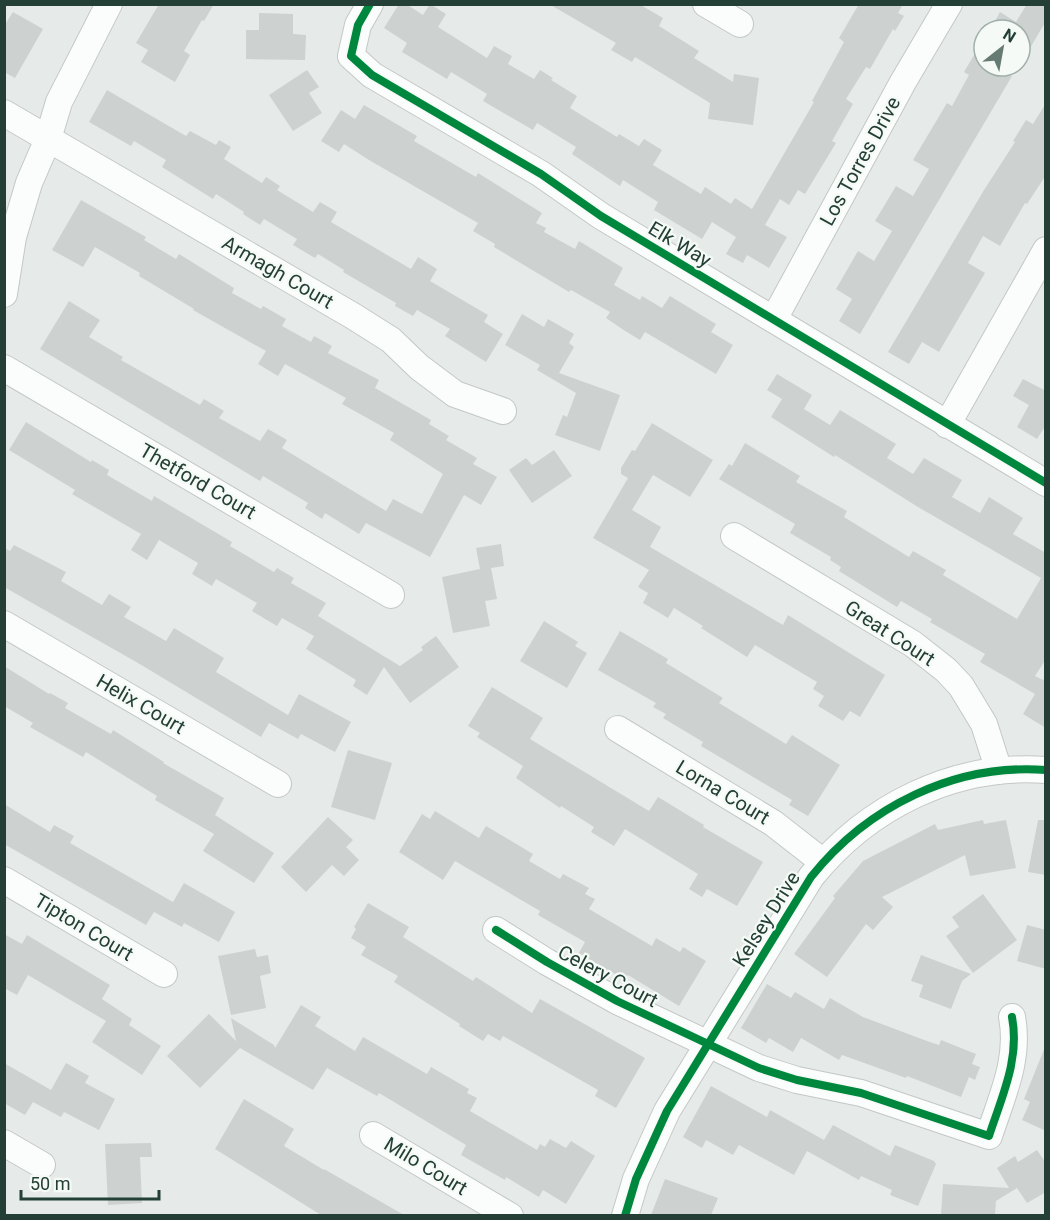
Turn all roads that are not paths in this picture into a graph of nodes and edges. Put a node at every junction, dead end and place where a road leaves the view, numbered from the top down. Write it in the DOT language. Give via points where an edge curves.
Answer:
graph roads {
  1 [pos="109,4"];
  2 [pos="370,4"];
  3 [pos="706,4"];
  4 [pos="949,4"];
  5 [pos="740,24"];
  6 [pos="4,113"];
  7 [pos="48,139"];
  8 [pos="1046,250"];
  9 [pos="4,294"];
  10 [pos="774,319"];
  11 [pos="4,368"];
  12 [pos="503,411"];
  13 [pos="947,424"];
  14 [pos="1046,483"];
  15 [pos="734,536"];
  16 [pos="391,595"];
  17 [pos="4,624"];
  18 [pos="618,729"];
  19 [pos="1046,770"];
  20 [pos="999,771"];
  21 [pos="278,784"];
  22 [pos="823,862"];
  23 [pos="4,880"];
  24 [pos="496,930"];
  25 [pos="164,974"];
  26 [pos="1012,1017"];
  27 [pos="707,1044"];
  28 [pos="373,1135"];
  29 [pos="4,1143"];
  30 [pos="42,1165"];
  31 [pos="510,1215"];
  32 [pos="625,1215"];
  1 -- 7 [label="street" via="59,102"];
  2 -- 10 [label="street, Elk Way" via="358,25 351,56 372,75 541,174 601,216"];
  3 -- 5 [label="street"];
  4 -- 10 [label="street, Los Torres Drive"];
  6 -- 7 [label="street, Armagh Court"];
  7 -- 9 [label="street" via="29,183 13,237"];
  7 -- 12 [label="street, Armagh Court" via="353,315 391,340 455,394"];
  8 -- 13 [label="street"];
  10 -- 13 [label="street, Elk Way"];
  11 -- 16 [label="street, Thetford Court"];
  13 -- 14 [label="street, Elk Way"];
  15 -- 20 [label="street, Great Court" via="938,662 973,704 984,724"];
  17 -- 21 [label="street, Helix Court"];
  18 -- 22 [label="street, Lorna Court" via="773,823"];
  19 -- 20 [label="street, Kelsey Drive"];
  20 -- 22 [label="street, Kelsey Drive" via="936,785 894,804 855,831"];
  22 -- 27 [label="street, Kelsey Drive"];
  23 -- 25 [label="street, Tipton Court"];
  24 -- 27 [label="street, Celery Court" via="617,1001"];
  26 -- 27 [label="street, Celery Court" via="1015,1053 989,1136 861,1093 759,1068"];
  27 -- 32 [label="street, Kelsey Drive" via="656,1133"];
  28 -- 31 [label="street, Milo Court"];
  29 -- 30 [label="street"];
}
